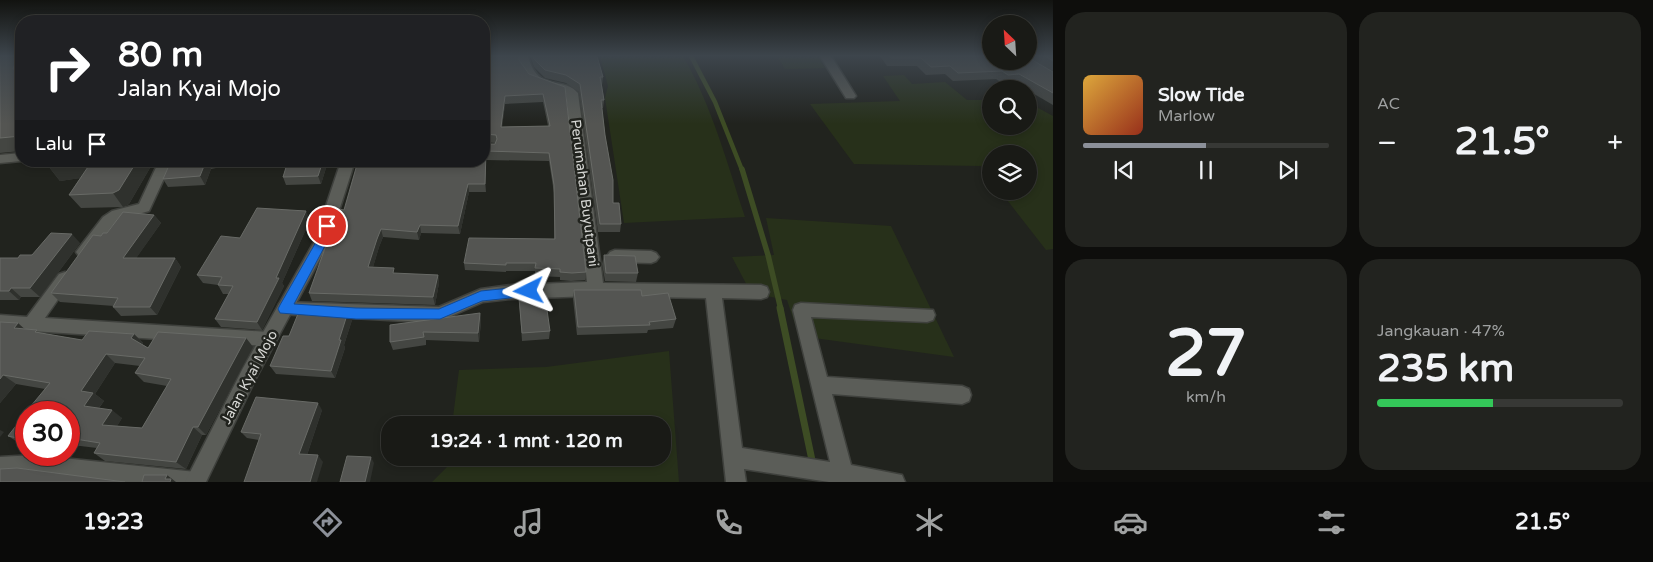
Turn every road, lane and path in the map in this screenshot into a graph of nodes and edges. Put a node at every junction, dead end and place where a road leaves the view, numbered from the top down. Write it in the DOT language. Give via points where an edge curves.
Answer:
graph roads {
  1 [pos="534,78"];
  2 [pos="839,78"];
  3 [pos="850,96"];
  4 [pos="15,158"];
  5 [pos="0,159"];
  6 [pos="163,167"];
  7 [pos="346,167"];
  8 [pos="593,256"];
  9 [pos="651,257"];
  10 [pos="590,289"];
  11 [pos="713,291"];
  12 [pos="761,292"];
  13 [pos="285,309"];
  14 [pos="927,315"];
  15 [pos="0,322"];
  16 [pos="32,323"];
  17 [pos="268,339"];
  18 [pos="821,385"];
  19 [pos="962,395"];
  20 [pos="733,457"];
  21 [pos="0,467"];
  22 [pos="834,472"];
  23 [pos="195,482"];
  24 [pos="736,482"];
  25 [pos="894,482"];
  1 -- 8 [label="street, Perumahan Buyutpani" via="572,93"];
  2 -- 3 [label="street"];
  4 -- 5 [label="street"];
  6 -- 16 [label="street" via="144,207 117,215 105,224"];
  7 -- 13 [label="street, Jalan Kyai Mojo" via="321,242"];
  8 -- 9 [label="street"];
  8 -- 10 [label="street, Perumahan Buyutpani" via="595,284"];
  10 -- 11 [label="street"];
  10 -- 13 [label="street" via="481,296 440,314 356,314"];
  11 -- 12 [label="street"];
  11 -- 20 [label="street"];
  13 -- 17 [label="street, Jalan Kyai Mojo"];
  14 -- 18 [label="street" via="801,310"];
  15 -- 16 [label="street"];
  16 -- 17 [label="street"];
  17 -- 23 [label="street, Jalan Kyai Mojo"];
  18 -- 19 [label="street"];
  18 -- 22 [label="street"];
  20 -- 22 [label="street"];
  20 -- 24 [label="street"];
  21 -- 23 [label="street" via="34,466"];
  22 -- 25 [label="street"];
}
